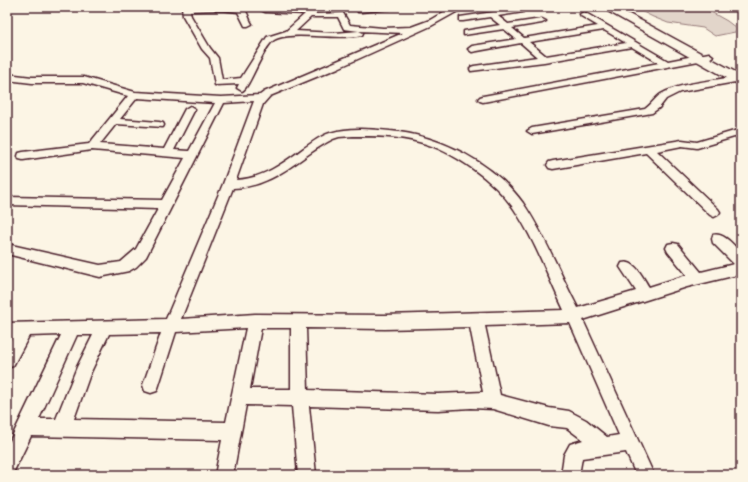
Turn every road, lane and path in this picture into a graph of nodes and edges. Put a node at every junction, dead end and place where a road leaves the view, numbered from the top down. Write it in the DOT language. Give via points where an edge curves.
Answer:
graph roads {
  1 [pos="212,7"];
  2 [pos="390,7"];
  3 [pos="469,7"];
  4 [pos="608,7"];
  5 [pos="619,7"];
  6 [pos="186,8"];
  7 [pos="456,8"];
  8 [pos="265,10"];
  9 [pos="520,10"];
  10 [pos="309,11"];
  11 [pos="358,13"];
  12 [pos="491,14"];
  13 [pos="584,14"];
  14 [pos="333,16"];
  15 [pos="463,19"];
  16 [pos="542,21"];
  17 [pos="248,24"];
  18 [pos="506,27"];
  19 [pos="605,27"];
  20 [pos="418,28"];
  21 [pos="392,30"];
  22 [pos="289,33"];
  23 [pos="467,33"];
  24 [pos="522,41"];
  25 [pos="634,44"];
  26 [pos="472,49"];
  27 [pos="705,57"];
  28 [pos="544,60"];
  29 [pos="667,64"];
  30 [pos="474,69"];
  31 [pos="7,77"];
  32 [pos="740,78"];
  33 [pos="134,95"];
  34 [pos="261,98"];
  35 [pos="483,99"];
  36 [pos="221,100"];
  37 [pos="190,109"];
  38 [pos="113,121"];
  39 [pos="158,125"];
  40 [pos="532,131"];
  41 [pos="741,132"];
  42 [pos="92,147"];
  43 [pos="650,149"];
  44 [pos="167,153"];
  45 [pos="193,155"];
  46 [pos="23,156"];
  47 [pos="553,165"];
  48 [pos="230,184"];
  49 [pos="7,201"];
  50 [pos="167,205"];
  51 [pos="714,212"];
  52 [pos="718,239"];
  53 [pos="673,248"];
  54 [pos="7,249"];
  55 [pos="741,262"];
  56 [pos="627,267"];
  57 [pos="741,268"];
  58 [pos="698,279"];
  59 [pos="646,293"];
  60 [pos="574,316"];
  61 [pos="476,320"];
  62 [pos="255,321"];
  63 [pos="298,322"];
  64 [pos="171,326"];
  65 [pos="104,328"];
  66 [pos="72,329"];
  67 [pos="7,330"];
  68 [pos="24,330"];
  69 [pos="7,361"];
  70 [pos="151,385"];
  71 [pos="240,397"];
  72 [pos="300,399"];
  73 [pos="493,401"];
  74 [pos="26,427"];
  75 [pos="62,427"];
  76 [pos="234,430"];
  77 [pos="631,442"];
  78 [pos="605,446"];
  79 [pos="7,467"];
  80 [pos="224,475"];
  81 [pos="307,475"];
  82 [pos="570,475"];
  83 [pos="645,475"];
  1 -- 6 [label="street"];
  1 -- 17 [label="street" via="240,10"];
  2 -- 11 [label="street"];
  3 -- 7 [label="street"];
  4 -- 27 [label="highway"];
  5 -- 27 [label="highway"];
  6 -- 22 [label="street" via="187,16 214,58 218,83 243,85 270,39"];
  7 -- 20 [label="street"];
  8 -- 10 [label="street"];
  9 -- 12 [label="street"];
  10 -- 14 [label="street" via="314,16"];
  10 -- 22 [label="street"];
  11 -- 14 [label="street"];
  11 -- 14 [label="street" via="347,27 340,16"];
  11 -- 21 [label="street"];
  12 -- 15 [label="street"];
  12 -- 18 [label="street"];
  13 -- 19 [label="street"];
  16 -- 18 [label="street"];
  18 -- 23 [label="street"];
  18 -- 24 [label="street"];
  19 -- 24 [label="street"];
  19 -- 25 [label="street"];
  20 -- 21 [label="street"];
  20 -- 34 [label="street"];
  21 -- 22 [label="street" via="335,35"];
  24 -- 26 [label="street"];
  24 -- 28 [label="street"];
  25 -- 28 [label="street"];
  25 -- 29 [label="street"];
  27 -- 29 [label="street"];
  27 -- 32 [label="highway"];
  28 -- 30 [label="street"];
  29 -- 35 [label="street"];
  31 -- 33 [label="street" via="32,80 84,80"];
  32 -- 40 [label="street" via="678,90 663,97 648,111"];
  33 -- 36 [label="street"];
  33 -- 38 [label="street"];
  34 -- 36 [label="street"];
  34 -- 48 [label="street"];
  36 -- 45 [label="street"];
  37 -- 44 [label="street"];
  38 -- 39 [label="street"];
  38 -- 42 [label="street"];
  41 -- 43 [label="street" via="697,145 682,143"];
  42 -- 44 [label="street"];
  42 -- 46 [label="street"];
  43 -- 47 [label="street"];
  43 -- 51 [label="street"];
  44 -- 45 [label="street"];
  45 -- 50 [label="street"];
  48 -- 60 [label="street" via="245,184 264,178 335,134 410,137 433,143 474,166 497,183 517,205 528,222"];
  48 -- 64 [label="street"];
  49 -- 50 [label="street"];
  50 -- 54 [label="street" via="141,253 131,263 114,270 100,271"];
  52 -- 55 [label="street"];
  53 -- 58 [label="street"];
  56 -- 59 [label="street"];
  57 -- 58 [label="street"];
  58 -- 59 [label="street"];
  59 -- 60 [label="street"];
  60 -- 61 [label="street"];
  60 -- 77 [label="street"];
  61 -- 63 [label="street"];
  61 -- 73 [label="street"];
  62 -- 63 [label="street"];
  62 -- 64 [label="street"];
  62 -- 71 [label="street"];
  63 -- 72 [label="street"];
  64 -- 65 [label="street"];
  64 -- 70 [label="street"];
  65 -- 66 [label="street"];
  65 -- 75 [label="street" via="83,372"];
  66 -- 68 [label="street"];
  66 -- 74 [label="street"];
  67 -- 68 [label="street"];
  68 -- 69 [label="street"];
  71 -- 72 [label="street"];
  71 -- 76 [label="street"];
  72 -- 73 [label="street"];
  72 -- 81 [label="street"];
  73 -- 78 [label="street" via="569,420"];
  74 -- 75 [label="street"];
  74 -- 79 [label="street"];
  75 -- 76 [label="street"];
  76 -- 80 [label="street"];
  77 -- 78 [label="street"];
  77 -- 83 [label="street"];
  78 -- 82 [label="street" via="576,450"];
}
